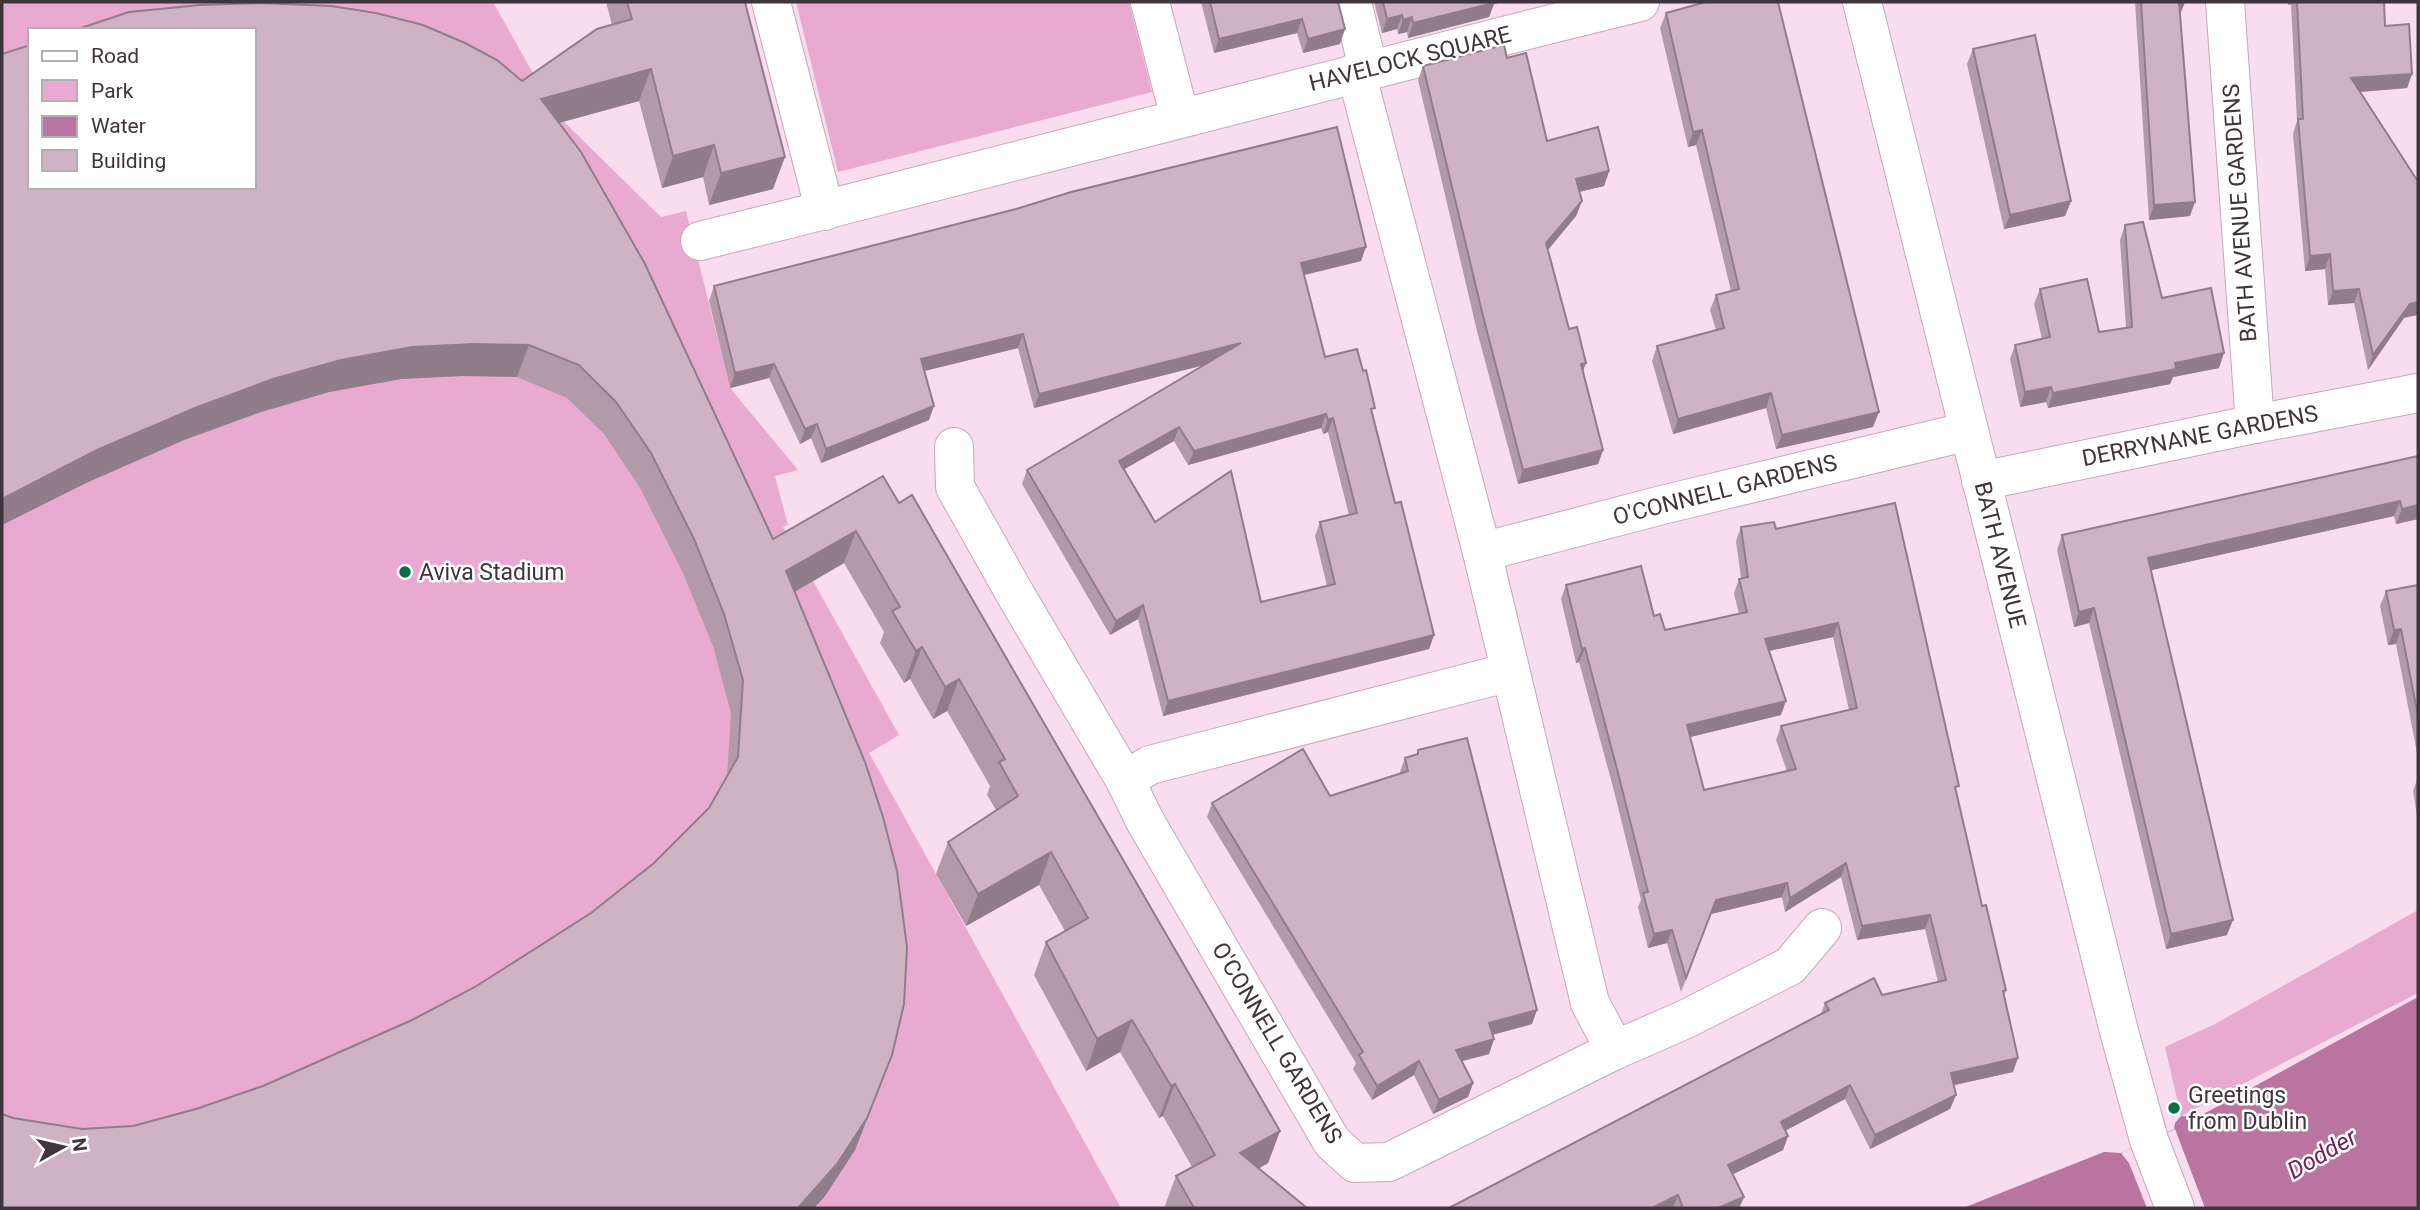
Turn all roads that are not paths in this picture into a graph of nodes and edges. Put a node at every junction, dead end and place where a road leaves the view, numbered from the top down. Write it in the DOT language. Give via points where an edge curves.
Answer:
graph roads {
  1 [pos="771,2"];
  2 [pos="1150,2"];
  3 [pos="1352,2"];
  4 [pos="1640,2"];
  5 [pos="1862,2"];
  6 [pos="2225,2"];
  7 [pos="1362,70"];
  8 [pos="1180,118"];
  9 [pos="825,211"];
  10 [pos="700,241"];
  11 [pos="2418,393"];
  12 [pos="2255,424"];
  13 [pos="1969,430"];
  14 [pos="954,447"];
  15 [pos="1981,481"];
  16 [pos="1482,552"];
  17 [pos="1510,672"];
  18 [pos="1125,780"];
  19 [pos="1822,928"];
  20 [pos="1615,1050"];
  21 [pos="2175,1208"];
  1 -- 9 [label="street"];
  2 -- 8 [label="street"];
  3 -- 7 [label="street"];
  4 -- 7 [label="street, HAVELOCK SQUARE"];
  5 -- 13 [label="street, BATH AVENUE"];
  6 -- 12 [label="street, BATH AVENUE GARDENS"];
  7 -- 8 [label="street, HAVELOCK SQUARE"];
  7 -- 16 [label="street"];
  8 -- 9 [label="street, HAVELOCK SQUARE"];
  9 -- 10 [label="street, HAVELOCK SQUARE"];
  11 -- 12 [label="street, DERRYNANE GARDENS"];
  12 -- 15 [label="street, DERRYNANE GARDENS"];
  13 -- 15 [label="street, BATH AVENUE"];
  13 -- 16 [label="street, O'CONNELL GARDENS"];
  14 -- 18 [label="street, O'CONNELL GARDENS" via="955,487"];
  15 -- 21 [label="street, BATH AVENUE" via="2120,1035"];
  16 -- 17 [label="street"];
  17 -- 18 [label="street" via="1150,765"];
  17 -- 20 [label="street" via="1590,1003"];
  18 -- 20 [label="street, O'CONNELL GARDENS" via="1332,1142 1354,1163 1389,1162"];
  19 -- 20 [label="street, O'CONNELL GARDENS" via="1790,966"];
}
